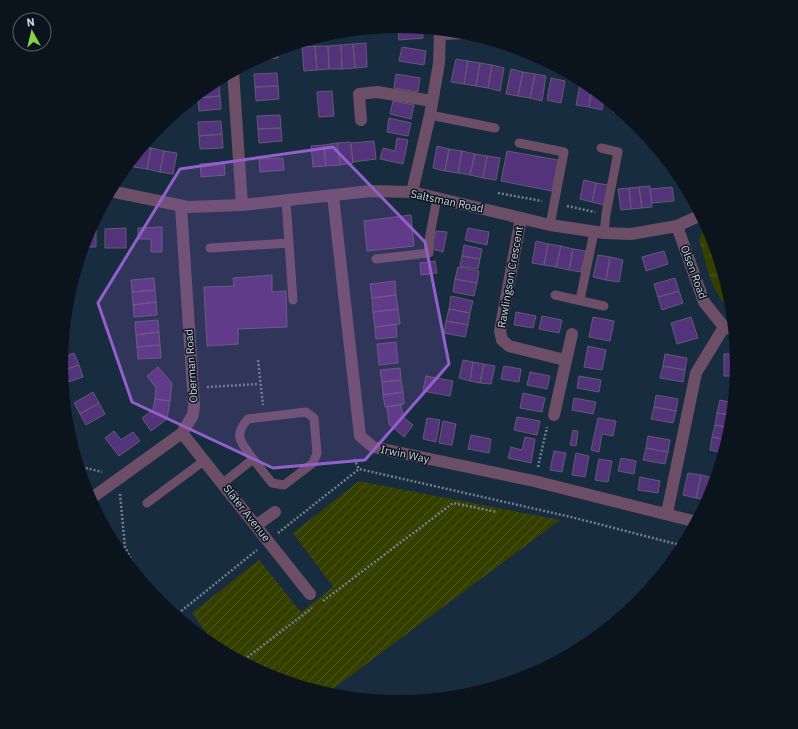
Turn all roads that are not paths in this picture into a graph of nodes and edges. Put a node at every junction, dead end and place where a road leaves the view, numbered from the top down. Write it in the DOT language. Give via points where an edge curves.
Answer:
graph roads {
  1 [pos="440,36"];
  2 [pos="233,77"];
  3 [pos="432,101"];
  4 [pos="430,114"];
  5 [pos="361,120"];
  6 [pos="495,128"];
  7 [pos="519,143"];
  8 [pos="601,148"];
  9 [pos="116,192"];
  10 [pos="412,192"];
  11 [pos="333,196"];
  12 [pos="437,198"];
  13 [pos="286,201"];
  14 [pos="242,205"];
  15 [pos="184,207"];
  16 [pos="696,217"];
  17 [pos="521,218"];
  18 [pos="550,225"];
  19 [pos="677,226"];
  20 [pos="599,232"];
  21 [pos="289,243"];
  22 [pos="210,248"];
  23 [pos="376,259"];
  24 [pos="555,295"];
  25 [pos="292,300"];
  26 [pos="580,300"];
  27 [pos="604,306"];
  28 [pos="729,328"];
  29 [pos="572,334"];
  30 [pos="565,360"];
  31 [pos="554,415"];
  32 [pos="182,433"];
  33 [pos="253,459"];
  34 [pos="205,460"];
  35 [pos="223,483"];
  36 [pos="95,496"];
  37 [pos="147,503"];
  38 [pos="275,512"];
  39 [pos="667,513"];
  40 [pos="691,520"];
  41 [pos="257,525"];
  42 [pos="310,594"];
  1 -- 3 [label="street" via="439,63"];
  2 -- 14 [label="street"];
  3 -- 4 [label="street"];
  3 -- 5 [label="street" via="377,92 359,94"];
  4 -- 6 [label="lane"];
  4 -- 10 [label="street"];
  7 -- 18 [label="lane" via="564,152"];
  8 -- 20 [label="lane" via="618,152 606,214"];
  9 -- 15 [label="street, Saltsman Road"];
  10 -- 11 [label="street, Saltsman Road" via="371,191"];
  10 -- 12 [label="street, Saltsman Road"];
  11 -- 13 [label="street, Saltsman Road"];
  11 -- 39 [label="street, Irwin Way" via="360,436 373,447 534,481"];
  12 -- 17 [label="street, Saltsman Road"];
  12 -- 23 [label="lane" via="429,253"];
  13 -- 14 [label="street, Saltsman Road"];
  13 -- 21 [label="lane"];
  14 -- 15 [label="street, Saltsman Road"];
  15 -- 32 [label="street, Oberman Road" via="193,415"];
  16 -- 19 [label="street, Saltsman Road"];
  17 -- 18 [label="street, Saltsman Road"];
  17 -- 30 [label="street, Rawlingson Crescent" via="500,330 502,340 509,346"];
  18 -- 20 [label="street, Saltsman Road"];
  19 -- 20 [label="street, Saltsman Road" via="631,234"];
  19 -- 28 [label="street, Olsen Road" via="704,302"];
  20 -- 26 [label="lane"];
  21 -- 22 [label="lane"];
  21 -- 25 [label="lane"];
  24 -- 26 [label="lane"];
  26 -- 27 [label="lane"];
  28 -- 39 [label="street" via="696,373"];
  29 -- 30 [label="street"];
  30 -- 31 [label="street"];
  32 -- 34 [label="street, Slater Avenue"];
  32 -- 36 [label="street, Oberman Road"];
  33 -- 33 [label="lane" via="239,438 240,427 248,419 306,412 314,418 317,453 313,463 284,485 272,483"];
  33 -- 35 [label="lane"];
  34 -- 35 [label="street, Slater Avenue"];
  34 -- 37 [label="lane"];
  35 -- 41 [label="street, Slater Avenue"];
  38 -- 41 [label="street"];
  39 -- 40 [label="street, Irwin Way"];
  41 -- 42 [label="street, Slater Avenue"];
}
